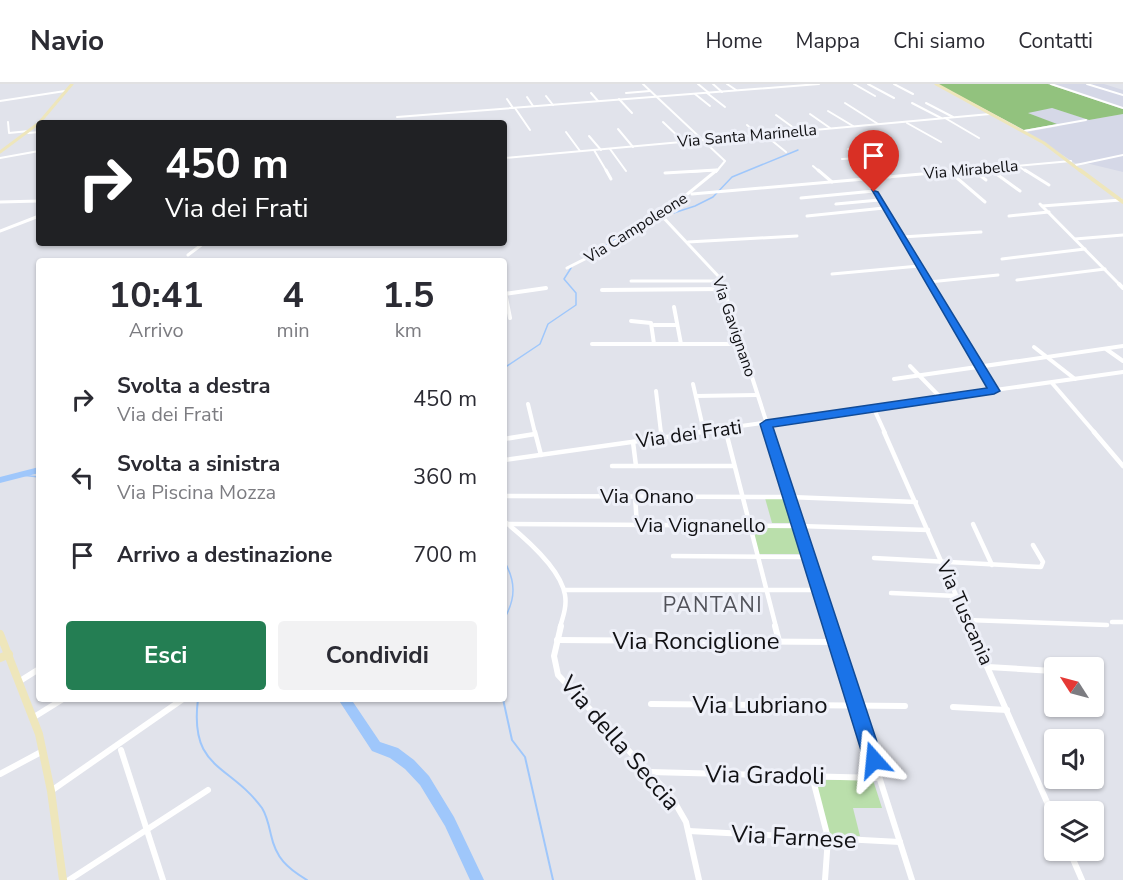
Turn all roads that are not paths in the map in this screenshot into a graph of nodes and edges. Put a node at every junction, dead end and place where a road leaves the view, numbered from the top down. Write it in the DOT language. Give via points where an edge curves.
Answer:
graph roads {
  1 [pos="72,84"];
  2 [pos="643,84"];
  3 [pos="698,84"];
  4 [pos="713,84"];
  5 [pos="727,84"];
  6 [pos="819,84"];
  7 [pos="854,84"];
  8 [pos="868,84"];
  9 [pos="894,84"];
  10 [pos="936,84"];
  11 [pos="1051,84"];
  12 [pos="1087,84"];
  13 [pos="803,85"];
  14 [pos="689,87"];
  15 [pos="663,89"];
  16 [pos="736,90"];
  17 [pos="65,91"];
  18 [pos="650,91"];
  19 [pos="722,92"];
  20 [pos="591,93"];
  21 [pos="626,93"];
  22 [pos="708,93"];
  23 [pos="695,94"];
  24 [pos="914,94"];
  25 [pos="671,95"];
  26 [pos="1123,95"];
  27 [pos="546,96"];
  28 [pos="656,96"];
  29 [pos="875,96"];
  30 [pos="527,98"];
  31 [pos="894,98"];
  32 [pos="507,99"];
  33 [pos="619,99"];
  34 [pos="0,101"];
  35 [pos="598,101"];
  36 [pos="844,103"];
  37 [pos="912,103"];
  38 [pos="926,103"];
  39 [pos="553,105"];
  40 [pos="533,106"];
  41 [pos="710,106"];
  42 [pos="725,107"];
  43 [pos="514,108"];
  44 [pos="1123,108"];
  45 [pos="828,111"];
  46 [pos="632,114"];
  47 [pos="810,114"];
  48 [pos="990,114"];
  49 [pos="776,115"];
  50 [pos="397,117"];
  51 [pos="954,117"];
  52 [pos="943,118"];
  53 [pos="41,120"];
  54 [pos="1086,120"];
  55 [pos="8,122"];
  56 [pos="663,122"];
  57 [pos="905,122"];
  58 [pos="747,124"];
  59 [pos="878,124"];
  60 [pos="36,125"];
  61 [pos="854,126"];
  62 [pos="831,128"];
  63 [pos="618,129"];
  64 [pos="530,130"];
  65 [pos="798,131"];
  66 [pos="1024,131"];
  67 [pos="27,132"];
  68 [pos="36,132"];
  69 [pos="566,132"];
  70 [pos="759,135"];
  71 [pos="765,135"];
  72 [pos="589,136"];
  73 [pos="979,138"];
  74 [pos="704,140"];
  75 [pos="684,142"];
  76 [pos="941,142"];
  77 [pos="633,147"];
  78 [pos="610,149"];
  79 [pos="848,149"];
  80 [pos="594,150"];
  81 [pos="601,150"];
  82 [pos="0,152"];
  83 [pos="36,152"];
  84 [pos="580,152"];
  85 [pos="786,152"];
  86 [pos="1123,155"];
  87 [pos="0,158"];
  88 [pos="507,158"];
  89 [pos="860,158"];
  90 [pos="842,159"];
  91 [pos="1071,161"];
  92 [pos="1076,165"];
  93 [pos="813,166"];
  94 [pos="1018,166"];
  95 [pos="988,168"];
  96 [pos="717,170"];
  97 [pos="972,170"];
  98 [pos="626,171"];
  99 [pos="949,172"];
  100 [pos="665,173"];
  101 [pos="890,177"];
  102 [pos="611,179"];
  103 [pos="867,179"];
  104 [pos="986,180"];
  105 [pos="832,182"];
  106 [pos="1049,185"];
  107 [pos="1020,190"];
  108 [pos="874,192"];
  109 [pos="692,194"];
  110 [pos="801,198"];
  111 [pos="879,200"];
  112 [pos="36,201"];
  113 [pos="1122,201"];
  114 [pos="0,202"];
  115 [pos="985,202"];
  116 [pos="836,204"];
  117 [pos="884,208"];
  118 [pos="1048,212"];
  119 [pos="661,216"];
  120 [pos="807,216"];
  121 [pos="1009,216"];
  122 [pos="36,217"];
  123 [pos="0,231"];
  124 [pos="981,232"];
  125 [pos="1123,235"];
  126 [pos="797,236"];
  127 [pos="902,237"];
  128 [pos="1075,238"];
  129 [pos="688,242"];
  130 [pos="200,246"];
  131 [pos="1085,249"];
  132 [pos="188,255"];
  133 [pos="1002,259"];
  134 [pos="919,266"];
  135 [pos="567,268"];
  136 [pos="1105,269"];
  137 [pos="831,274"];
  138 [pos="998,275"];
  139 [pos="1017,280"];
  140 [pos="631,281"];
  141 [pos="721,281"];
  142 [pos="929,282"];
  143 [pos="1122,285"];
  144 [pos="546,288"];
  145 [pos="724,289"];
  146 [pos="602,290"];
  147 [pos="507,294"];
  148 [pos="507,304"];
  149 [pos="674,307"];
  150 [pos="510,318"];
  151 [pos="631,321"];
  152 [pos="654,325"];
  153 [pos="677,325"];
  154 [pos="592,344"];
  155 [pos="654,344"];
  156 [pos="681,344"];
  157 [pos="741,344"];
  158 [pos="1123,346"];
  159 [pos="1034,347"];
  160 [pos="1106,349"];
  161 [pos="1047,357"];
  162 [pos="1123,361"];
  163 [pos="910,366"];
  164 [pos="981,366"];
  165 [pos="1123,372"];
  166 [pos="920,375"];
  167 [pos="894,379"];
  168 [pos="1075,379"];
  169 [pos="1052,383"];
  170 [pos="693,384"];
  171 [pos="994,391"];
  172 [pos="656,392"];
  173 [pos="757,395"];
  174 [pos="696,396"];
  175 [pos="942,399"];
  176 [pos="528,404"];
  177 [pos="874,409"];
  178 [pos="766,424"];
  179 [pos="725,429"];
  180 [pos="704,432"];
  181 [pos="535,434"];
  182 [pos="507,438"];
  183 [pos="662,438"];
  184 [pos="633,442"];
  185 [pos="541,455"];
  186 [pos="507,460"];
  187 [pos="612,465"];
  188 [pos="636,466"];
  189 [pos="734,466"];
  190 [pos="1123,466"];
  191 [pos="507,495"];
  192 [pos="635,496"];
  193 [pos="742,496"];
  194 [pos="790,497"];
  195 [pos="915,502"];
  196 [pos="507,522"];
  197 [pos="507,523"];
  198 [pos="973,524"];
  199 [pos="637,525"];
  200 [pos="749,526"];
  201 [pos="799,526"];
  202 [pos="928,530"];
  203 [pos="1033,545"];
  204 [pos="673,556"];
  205 [pos="757,557"];
  206 [pos="809,557"];
  207 [pos="874,558"];
  208 [pos="942,562"];
  209 [pos="992,565"];
  210 [pos="565,590"];
  211 [pos="766,590"];
  212 [pos="820,590"];
  213 [pos="891,593"];
  214 [pos="957,597"];
  215 [pos="968,620"];
  216 [pos="1123,622"];
  217 [pos="0,634"];
  218 [pos="557,640"];
  219 [pos="779,641"];
  220 [pos="836,642"];
  221 [pos="4,656"];
  222 [pos="988,668"];
  223 [pos="36,671"];
  224 [pos="1044,671"];
  225 [pos="20,681"];
  226 [pos="58,702"];
  227 [pos="179,702"];
  228 [pos="651,704"];
  229 [pos="856,706"];
  230 [pos="905,706"];
  231 [pos="953,707"];
  232 [pos="1007,710"];
  233 [pos="34,717"];
  234 [pos="121,750"];
  235 [pos="43,751"];
  236 [pos="650,772"];
  237 [pos="0,774"];
  238 [pos="812,776"];
  239 [pos="879,778"];
  240 [pos="207,790"];
  241 [pos="51,792"];
  242 [pos="1047,801"];
  243 [pos="147,830"];
  244 [pos="689,831"];
  245 [pos="828,838"];
  246 [pos="900,842"];
  247 [pos="1074,861"];
  248 [pos="63,880"];
  249 [pos="69,880"];
  250 [pos="163,880"];
  251 [pos="699,880"];
  252 [pos="825,880"];
  253 [pos="912,880"];
  254 [pos="1082,880"];
  1 -- 17 [label="main road"];
  2 -- 18 [label="street"];
  3 -- 22 [label="street"];
  4 -- 19 [label="street"];
  5 -- 16 [label="street"];
  6 -- 13 [label="street"];
  7 -- 29 [label="street"];
  8 -- 31 [label="street"];
  9 -- 24 [label="street"];
  10 -- 48 [label="main road"];
  11 -- 44 [label="street"];
  12 -- 26 [label="street"];
  13 -- 16 [label="street"];
  14 -- 23 [label="street"];
  15 -- 25 [label="street"];
  16 -- 19 [label="street"];
  17 -- 34 [label="street"];
  17 -- 53 [label="main road"];
  18 -- 21 [label="street"];
  18 -- 28 [label="street"];
  19 -- 22 [label="street"];
  20 -- 35 [label="street"];
  22 -- 23 [label="street"];
  22 -- 42 [label="street"];
  23 -- 25 [label="street"];
  23 -- 41 [label="street"];
  25 -- 28 [label="street"];
  27 -- 39 [label="street"];
  28 -- 33 [label="street"];
  28 -- 74 [label="street"];
  30 -- 40 [label="street"];
  32 -- 43 [label="street"];
  33 -- 35 [label="street"];
  33 -- 46 [label="street"];
  35 -- 39 [label="street"];
  36 -- 59 [label="street"];
  37 -- 52 [label="street"];
  38 -- 51 [label="street"];
  39 -- 40 [label="street"];
  40 -- 43 [label="street"];
  43 -- 50 [label="street"];
  43 -- 64 [label="street"];
  45 -- 61 [label="street"];
  47 -- 62 [label="street"];
  48 -- 51 [label="street, Via Santa Marinella"];
  48 -- 66 [label="main road"];
  49 -- 65 [label="street"];
  51 -- 52 [label="street, Via Santa Marinella"];
  52 -- 57 [label="street, Via Santa Marinella"];
  52 -- 73 [label="street"];
  54 -- 66 [label="street"];
  55 -- 67 [label="street" via="9,133"];
  56 -- 75 [label="street"];
  57 -- 59 [label="street, Via Santa Marinella"];
  57 -- 76 [label="street"];
  58 -- 70 [label="street"];
  59 -- 61 [label="street, Via Santa Marinella"];
  60 -- 67 [label="main road"];
  61 -- 62 [label="street, Via Santa Marinella"];
  62 -- 65 [label="street, Via Santa Marinella"];
  63 -- 77 [label="street"];
  65 -- 71 [label="street, Via Santa Marinella"];
  66 -- 91 [label="main road"];
  67 -- 68 [label="street"];
  67 -- 82 [label="main road"];
  69 -- 84 [label="street"];
  70 -- 71 [label="street, Via Santa Marinella"];
  70 -- 74 [label="street, Via Santa Marinella"];
  71 -- 85 [label="street"];
  72 -- 81 [label="street"];
  74 -- 75 [label="street, Via Santa Marinella"];
  74 -- 96 [label="street" via="725,160"];
  75 -- 77 [label="street, Via Santa Marinella"];
  77 -- 78 [label="street, Via Santa Marinella"];
  78 -- 81 [label="street, Via Santa Marinella"];
  78 -- 98 [label="street"];
  79 -- 89 [label="street"];
  80 -- 81 [label="street, Via Santa Marinella"];
  80 -- 84 [label="street, Via Santa Marinella"];
  80 -- 102 [label="street"];
  83 -- 87 [label="street"];
  84 -- 88 [label="street, Via Santa Marinella"];
  86 -- 92 [label="street"];
  89 -- 90 [label="street"];
  89 -- 101 [label="street"];
  91 -- 92 [label="main road"];
  91 -- 94 [label="street, Via Mirabella"];
  92 -- 113 [label="main road"];
  93 -- 105 [label="street"];
  94 -- 95 [label="street, Via Mirabella"];
  94 -- 106 [label="street"];
  95 -- 97 [label="street, Via Mirabella"];
  95 -- 107 [label="street"];
  96 -- 100 [label="street"];
  96 -- 109 [label="street, Via Campoleone"];
  97 -- 99 [label="street, Via Mirabella"];
  97 -- 104 [label="street"];
  99 -- 101 [label="street, Via Mirabella"];
  99 -- 115 [label="street"];
  101 -- 103 [label="street, Via Mirabella"];
  103 -- 105 [label="street, Via Mirabella"];
  103 -- 108 [label="street"];
  105 -- 109 [label="street, Via Mirabella"];
  108 -- 110 [label="street"];
  108 -- 111 [label="street"];
  109 -- 119 [label="street, Via Campoleone"];
  111 -- 116 [label="street"];
  111 -- 117 [label="street"];
  112 -- 114 [label="street"];
  113 -- 118 [label="street" via="1041,205"];
  117 -- 120 [label="street"];
  117 -- 127 [label="street"];
  118 -- 121 [label="street"];
  118 -- 128 [label="street"];
  119 -- 129 [label="street, Via Gavignano"];
  119 -- 135 [label="street, Via Campoleone"];
  122 -- 123 [label="street"];
  124 -- 127 [label="street"];
  125 -- 128 [label="street"];
  126 -- 129 [label="street"];
  127 -- 134 [label="street"];
  128 -- 131 [label="street"];
  129 -- 141 [label="street, Via Gavignano"];
  130 -- 132 [label="street"];
  131 -- 133 [label="street"];
  131 -- 136 [label="street"];
  134 -- 137 [label="street"];
  134 -- 142 [label="street"];
  136 -- 139 [label="street"];
  136 -- 143 [label="street"];
  138 -- 142 [label="street"];
  140 -- 141 [label="street"];
  141 -- 145 [label="street, Via Gavignano"];
  142 -- 164 [label="street"];
  144 -- 147 [label="street"];
  145 -- 146 [label="street"];
  145 -- 157 [label="street, Via Gavignano"];
  148 -- 150 [label="street"];
  149 -- 153 [label="street"];
  151 -- 155 [label="street" via="651,322"];
  152 -- 153 [label="street"];
  153 -- 156 [label="street"];
  154 -- 155 [label="street"];
  155 -- 156 [label="street"];
  156 -- 157 [label="street"];
  157 -- 173 [label="street, Via Gavignano"];
  158 -- 160 [label="street"];
  159 -- 161 [label="street"];
  160 -- 161 [label="street"];
  160 -- 162 [label="street"];
  161 -- 164 [label="street"];
  161 -- 168 [label="street"];
  163 -- 166 [label="street"];
  164 -- 166 [label="street"];
  164 -- 171 [label="street"];
  165 -- 168 [label="street, Via dei Frati"];
  166 -- 167 [label="street"];
  166 -- 175 [label="street"];
  168 -- 169 [label="street, Via dei Frati"];
  169 -- 171 [label="street, Via dei Frati"];
  169 -- 190 [label="street"];
  170 -- 174 [label="street"];
  171 -- 175 [label="street, Via dei Frati"];
  172 -- 183 [label="street"];
  173 -- 174 [label="street"];
  173 -- 178 [label="street, Via Gavignano"];
  174 -- 180 [label="street"];
  175 -- 177 [label="street, Via dei Frati"];
  176 -- 181 [label="street"];
  177 -- 178 [label="street, Via dei Frati"];
  177 -- 195 [label="street, Via Tuscania"];
  178 -- 179 [label="street, Via dei Frati"];
  178 -- 194 [label="street, Via Gavignano"];
  179 -- 180 [label="street, Via dei Frati"];
  179 -- 189 [label="street"];
  180 -- 183 [label="street, Via dei Frati"];
  181 -- 182 [label="street"];
  181 -- 185 [label="street"];
  183 -- 184 [label="street, Via dei Frati"];
  184 -- 185 [label="street, Via dei Frati"];
  184 -- 188 [label="street"];
  185 -- 186 [label="street, Via dei Frati"];
  187 -- 188 [label="street"];
  188 -- 189 [label="street"];
  189 -- 193 [label="street"];
  191 -- 192 [label="street, Via Onano"];
  192 -- 193 [label="street, Via Onano"];
  192 -- 199 [label="street"];
  193 -- 194 [label="street, Via Onano"];
  193 -- 200 [label="street"];
  194 -- 195 [label="street, Via Onano"];
  194 -- 201 [label="street, Via Gavignano"];
  195 -- 202 [label="street, Via Tuscania"];
  196 -- 199 [label="street, Via Vignanello"];
  197 -- 210 [label="street" via="559,578"];
  198 -- 209 [label="street"];
  199 -- 200 [label="street, Via Vignanello"];
  200 -- 201 [label="street, Via Vignanello"];
  200 -- 205 [label="street"];
  201 -- 202 [label="street, Via Vignanello"];
  201 -- 206 [label="street, Via Gavignano"];
  202 -- 208 [label="street, Via Tuscania"];
  203 -- 209 [label="street" via="1043,562 1041,567"];
  204 -- 205 [label="street"];
  205 -- 206 [label="street"];
  205 -- 211 [label="street"];
  206 -- 212 [label="street, Via Gavignano"];
  207 -- 208 [label="street"];
  208 -- 209 [label="street"];
  208 -- 214 [label="street, Via Tuscania"];
  210 -- 211 [label="street"];
  210 -- 218 [label="street, Via della Seccia"];
  211 -- 212 [label="street"];
  211 -- 219 [label="street"];
  212 -- 220 [label="street, Via Gavignano"];
  213 -- 214 [label="street"];
  214 -- 215 [label="street, Via Tuscania"];
  215 -- 216 [label="street"];
  215 -- 222 [label="street, Via Tuscania"];
  217 -- 221 [label="main road"];
  218 -- 219 [label="street, Via Ronciglione"];
  218 -- 236 [label="street, Via della Seccia" via="555,662 560,678"];
  219 -- 220 [label="street, Via Ronciglione"];
  220 -- 229 [label="street, Via Gavignano"];
  221 -- 225 [label="main road"];
  222 -- 224 [label="street"];
  222 -- 232 [label="street, Via Tuscania"];
  223 -- 225 [label="street"];
  225 -- 233 [label="main road"];
  226 -- 233 [label="street"];
  227 -- 241 [label="street"];
  228 -- 229 [label="street, Via Lubriano"];
  229 -- 230 [label="street, Via Lubriano"];
  229 -- 239 [label="street, Via Gavignano"];
  231 -- 232 [label="street"];
  232 -- 242 [label="street, Via Tuscania"];
  233 -- 235 [label="main road"];
  234 -- 243 [label="street"];
  235 -- 237 [label="street"];
  235 -- 241 [label="main road"];
  236 -- 238 [label="street, Via Gradoli"];
  236 -- 244 [label="street, Via della Seccia" via="671,796"];
  238 -- 239 [label="street, Via Gradoli"];
  238 -- 245 [label="street"];
  239 -- 246 [label="street, Via Gavignano"];
  240 -- 243 [label="street"];
  241 -- 248 [label="main road"];
  243 -- 249 [label="street"];
  243 -- 250 [label="street"];
  244 -- 245 [label="street, Via Farnese"];
  244 -- 251 [label="street, Via della Seccia"];
  245 -- 246 [label="street, Via Farnese"];
  245 -- 252 [label="street"];
  246 -- 253 [label="street, Via Gavignano"];
  247 -- 254 [label="street"];
}
